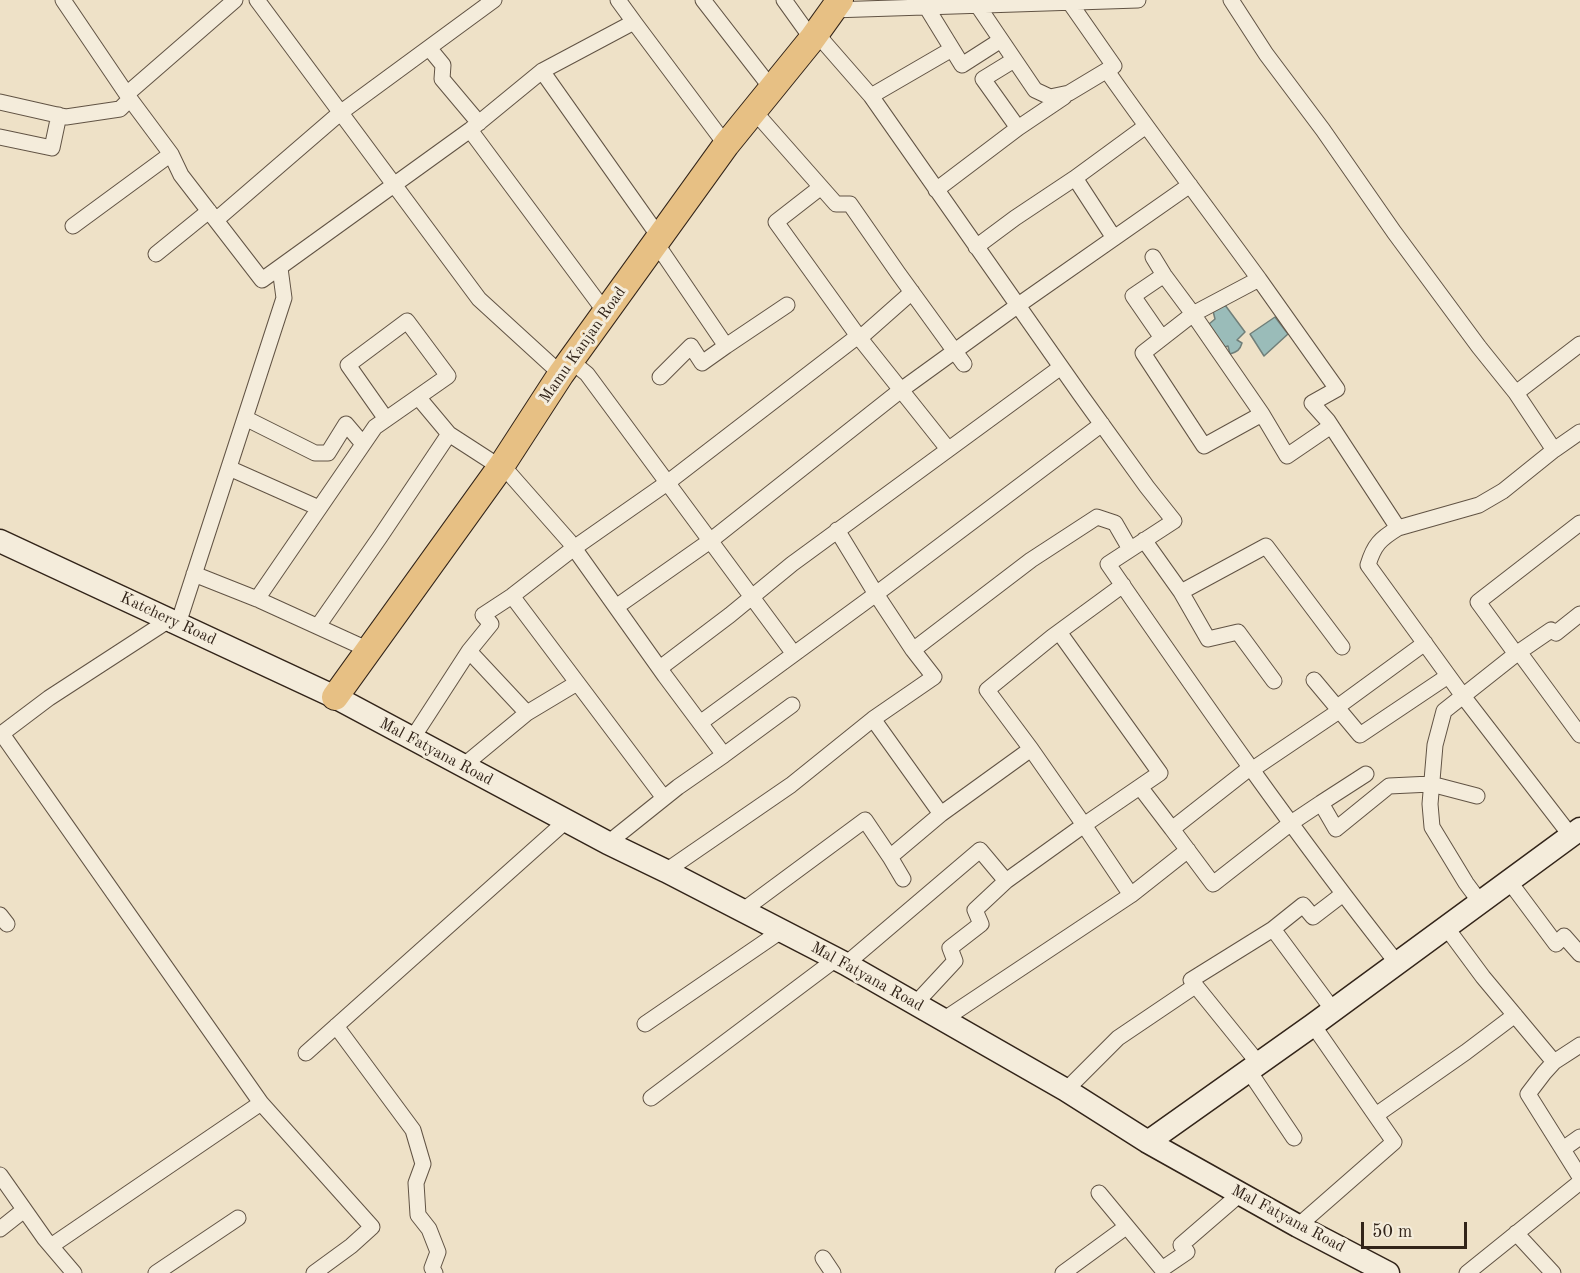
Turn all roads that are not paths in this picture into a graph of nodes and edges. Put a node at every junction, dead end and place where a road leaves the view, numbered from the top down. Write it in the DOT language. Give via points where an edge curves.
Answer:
graph roads {
  1 [pos="63,0"];
  2 [pos="235,0"];
  3 [pos="257,0"];
  4 [pos="494,0"];
  5 [pos="618,0"];
  6 [pos="703,0"];
  7 [pos="784,0"];
  8 [pos="1138,0"];
  9 [pos="1231,0"];
  10 [pos="1063,2"];
  11 [pos="947,4"];
  12 [pos="836,5"];
  13 [pos="978,6"];
  14 [pos="927,8"];
  15 [pos="634,22"];
  16 [pos="814,36"];
  17 [pos="1000,40"];
  18 [pos="429,48"];
  19 [pos="952,49"];
  20 [pos="1014,60"];
  21 [pos="1107,70"];
  22 [pos="543,71"];
  23 [pos="772,89"];
  24 [pos="1069,93"];
  25 [pos="871,96"];
  26 [pos="130,99"];
  27 [pos="0,102"];
  28 [pos="754,111"];
  29 [pos="340,113"];
  30 [pos="59,115"];
  31 [pos="475,126"];
  32 [pos="1146,126"];
  33 [pos="1018,128"];
  34 [pos="0,138"];
  35 [pos="726,146"];
  36 [pos="171,154"];
  37 [pos="1075,178"];
  38 [pos="393,185"];
  39 [pos="1190,185"];
  40 [pos="821,187"];
  41 [pos="936,190"];
  42 [pos="212,215"];
  43 [pos="73,226"];
  44 [pos="1114,238"];
  45 [pos="658,241"];
  46 [pos="976,247"];
  47 [pos="156,254"];
  48 [pos="1153,257"];
  49 [pos="280,268"];
  50 [pos="1164,275"];
  51 [pos="1259,279"];
  52 [pos="912,292"];
  53 [pos="787,304"];
  54 [pos="1017,306"];
  55 [pos="606,313"];
  56 [pos="1193,314"];
  57 [pos="859,337"];
  58 [pos="1162,338"];
  59 [pos="1580,344"];
  60 [pos="726,346"];
  61 [pos="960,358"];
  62 [pos="1060,367"];
  63 [pos="566,368"];
  64 [pos="660,377"];
  65 [pos="901,390"];
  66 [pos="1516,393"];
  67 [pos="418,396"];
  68 [pos="1262,414"];
  69 [pos="245,418"];
  70 [pos="386,419"];
  71 [pos="1102,424"];
  72 [pos="1331,426"];
  73 [pos="1580,432"];
  74 [pos="449,434"];
  75 [pos="363,444"];
  76 [pos="948,449"];
  77 [pos="1554,450"];
  78 [pos="501,466"];
  79 [pos="229,468"];
  80 [pos="667,483"];
  81 [pos="320,508"];
  82 [pos="1580,523"];
  83 [pos="1398,528"];
  84 [pos="837,530"];
  85 [pos="1144,540"];
  86 [pos="0,541"];
  87 [pos="710,542"];
  88 [pos="574,548"];
  89 [pos="1130,549"];
  90 [pos="194,574"];
  91 [pos="1122,585"];
  92 [pos="1181,592"];
  93 [pos="876,594"];
  94 [pos="512,596"];
  95 [pos="751,597"];
  96 [pos="257,599"];
  97 [pos="616,607"];
  98 [pos="1580,614"];
  99 [pos="173,622"];
  100 [pos="318,627"];
  101 [pos="1059,632"];
  102 [pos="1425,643"];
  103 [pos="1342,647"];
  104 [pos="369,650"];
  105 [pos="913,650"];
  106 [pos="469,651"];
  107 [pos="1518,653"];
  108 [pos="794,654"];
  109 [pos="660,668"];
  110 [pos="1448,676"];
  111 [pos="1314,680"];
  112 [pos="1274,681"];
  113 [pos="577,683"];
  114 [pos="1463,696"];
  115 [pos="335,697"];
  116 [pos="792,705"];
  117 [pos="1338,709"];
  118 [pos="527,713"];
  119 [pos="873,719"];
  120 [pos="700,723"];
  121 [pos="1,734"];
  122 [pos="1580,735"];
  123 [pos="412,739"];
  124 [pos="1031,749"];
  125 [pos="724,755"];
  126 [pos="463,766"];
  127 [pos="1252,768"];
  128 [pos="1366,774"];
  129 [pos="1431,784"];
  130 [pos="1140,788"];
  131 [pos="1477,796"];
  132 [pos="664,798"];
  133 [pos="1321,803"];
  134 [pos="941,814"];
  135 [pos="566,821"];
  136 [pos="1291,823"];
  137 [pos="1084,825"];
  138 [pos="1172,829"];
  139 [pos="1575,833"];
  140 [pos="608,843"];
  141 [pos="1188,850"];
  142 [pos="890,857"];
  143 [pos="666,871"];
  144 [pos="903,879"];
  145 [pos="1006,881"];
  146 [pos="1509,881"];
  147 [pos="1343,894"];
  148 [pos="1131,895"];
  149 [pos="1480,902"];
  150 [pos="742,911"];
  151 [pos="1446,927"];
  152 [pos="1273,929"];
  153 [pos="781,931"];
  154 [pos="1580,954"];
  155 [pos="841,961"];
  156 [pos="1397,963"];
  157 [pos="1195,986"];
  158 [pos="915,1003"];
  159 [pos="1333,1010"];
  160 [pos="1515,1015"];
  161 [pos="943,1020"];
  162 [pos="645,1024"];
  163 [pos="1313,1025"];
  164 [pos="336,1026"];
  165 [pos="1580,1045"];
  166 [pos="306,1053"];
  167 [pos="1554,1062"];
  168 [pos="1254,1067"];
  169 [pos="1066,1090"];
  170 [pos="651,1098"];
  171 [pos="261,1103"];
  172 [pos="1376,1114"];
  173 [pos="1580,1137"];
  174 [pos="1294,1138"];
  175 [pos="1148,1142"];
  176 [pos="1563,1149"];
  177 [pos="0,1175"];
  178 [pos="1580,1177"];
  179 [pos="1580,1182"];
  180 [pos="1099,1193"];
  181 [pos="1240,1194"];
  182 [pos="24,1210"];
  183 [pos="238,1218"];
  184 [pos="1298,1226"];
  185 [pos="1126,1227"];
  186 [pos="0,1229"];
  187 [pos="1516,1233"];
  188 [pos="51,1246"];
  189 [pos="823,1258"];
  190 [pos="73,1273"];
  191 [pos="156,1273"];
  192 [pos="314,1273"];
  193 [pos="435,1273"];
  194 [pos="833,1273"];
  195 [pos="1063,1273"];
  196 [pos="1388,1273"];
  197 [pos="1467,1273"];
  198 [pos="1553,1273"];
  1 -- 26 [label="street"];
  2 -- 26 [label="street" via="128,93"];
  3 -- 29 [label="street"];
  4 -- 18 [label="street"];
  5 -- 15 [label="street"];
  6 -- 23 [label="street"];
  7 -- 16 [label="street"];
  8 -- 10 [label="street"];
  9 -- 66 [label="street" via="1394,232"];
  10 -- 13 [label="street"];
  10 -- 21 [label="street" via="1114,66"];
  11 -- 13 [label="street"];
  11 -- 14 [label="street"];
  12 -- 14 [label="street"];
  12 -- 16 [label="main road, Mamu Kanjan Road"];
  13 -- 17 [label="street"];
  14 -- 19 [label="street"];
  15 -- 22 [label="street"];
  15 -- 35 [label="street"];
  16 -- 23 [label="main road, Mamu Kanjan Road"];
  16 -- 25 [label="street"];
  17 -- 19 [label="street" via="962,65"];
  17 -- 20 [label="street"];
  18 -- 29 [label="street"];
  18 -- 31 [label="street" via="443,65 442,79"];
  19 -- 25 [label="street"];
  20 -- 24 [label="street" via="1035,90 1050,97"];
  20 -- 33 [label="street" via="983,79"];
  21 -- 24 [label="street"];
  21 -- 32 [label="street"];
  22 -- 31 [label="street"];
  22 -- 45 [label="street"];
  23 -- 28 [label="main road, Mamu Kanjan Road"];
  24 -- 33 [label="street"];
  25 -- 41 [label="street"];
  26 -- 30 [label="street" via="120,109"];
  26 -- 36 [label="street"];
  27 -- 30 [label="street"];
  28 -- 35 [label="main road, Mamu Kanjan Road"];
  28 -- 40 [label="street"];
  29 -- 38 [label="street"];
  29 -- 42 [label="street"];
  30 -- 34 [label="street" via="52,148"];
  31 -- 38 [label="street"];
  31 -- 55 [label="street"];
  32 -- 37 [label="street"];
  32 -- 39 [label="street"];
  33 -- 41 [label="street"];
  35 -- 45 [label="main road, Mamu Kanjan Road"];
  36 -- 42 [label="street" via="181,175"];
  36 -- 43 [label="street"];
  37 -- 44 [label="street"];
  37 -- 46 [label="street"];
  38 -- 49 [label="street"];
  38 -- 63 [label="street" via="479,299"];
  39 -- 44 [label="street"];
  39 -- 51 [label="street"];
  40 -- 52 [label="street" via="836,204 850,204"];
  40 -- 57 [label="street" via="776,222"];
  41 -- 46 [label="street"];
  42 -- 47 [label="street"];
  42 -- 49 [label="street" via="262,280"];
  44 -- 54 [label="street"];
  45 -- 55 [label="main road, Mamu Kanjan Road"];
  45 -- 60 [label="street"];
  46 -- 54 [label="street"];
  48 -- 50 [label="street"];
  49 -- 69 [label="street" via="284,298"];
  50 -- 56 [label="street"];
  50 -- 58 [label="street" via="1133,296"];
  51 -- 56 [label="street"];
  51 -- 72 [label="street" via="1337,389 1312,403"];
  52 -- 57 [label="street"];
  52 -- 61 [label="street"];
  53 -- 60 [label="street"];
  54 -- 61 [label="street"];
  54 -- 62 [label="street"];
  55 -- 63 [label="main road, Mamu Kanjan Road"];
  56 -- 58 [label="street"];
  56 -- 68 [label="street"];
  57 -- 65 [label="street"];
  57 -- 80 [label="street"];
  58 -- 68 [label="street" via="1143,353 1204,446"];
  59 -- 66 [label="street"];
  60 -- 64 [label="street" via="702,363 691,346"];
  61 -- 65 [label="street"];
  62 -- 71 [label="street"];
  62 -- 76 [label="street"];
  63 -- 78 [label="main road, Mamu Kanjan Road"];
  63 -- 80 [label="street" via="587,374"];
  65 -- 76 [label="street"];
  65 -- 87 [label="street"];
  66 -- 77 [label="street"];
  67 -- 70 [label="street"];
  67 -- 70 [label="street" via="448,376 407,321 348,365"];
  67 -- 74 [label="street"];
  68 -- 72 [label="street" via="1287,456"];
  69 -- 75 [label="street" via="315,453 327,453 346,423"];
  69 -- 79 [label="street"];
  70 -- 75 [label="street"];
  71 -- 85 [label="street" via="1174,521"];
  71 -- 93 [label="street"];
  72 -- 83 [label="street"];
  73 -- 77 [label="street"];
  74 -- 78 [label="street"];
  74 -- 100 [label="street"];
  75 -- 81 [label="street"];
  76 -- 84 [label="street"];
  77 -- 83 [label="street" via="1479,505"];
  78 -- 88 [label="street"];
  78 -- 104 [label="main road, Mamu Kanjan Road"];
  79 -- 81 [label="street"];
  79 -- 90 [label="street"];
  80 -- 87 [label="street"];
  80 -- 88 [label="street"];
  81 -- 96 [label="street"];
  82 -- 107 [label="street" via="1478,602"];
  83 -- 102 [label="street" via="1372,550 1368,565"];
  84 -- 93 [label="street"];
  84 -- 95 [label="street"];
  85 -- 89 [label="street"];
  85 -- 92 [label="street"];
  86 -- 99 [label="main road, Katchery Road"];
  87 -- 95 [label="street"];
  87 -- 97 [label="street"];
  88 -- 94 [label="street"];
  88 -- 97 [label="street"];
  89 -- 91 [label="street" via="1108,564"];
  89 -- 105 [label="street" via="1115,523 1097,517 1031,560"];
  90 -- 96 [label="street"];
  90 -- 99 [label="street"];
  91 -- 101 [label="street"];
  91 -- 127 [label="street"];
  92 -- 103 [label="street" via="1266,546"];
  92 -- 112 [label="street" via="1208,639 1238,632"];
  93 -- 105 [label="street"];
  93 -- 108 [label="street"];
  94 -- 106 [label="street" via="483,615 491,624"];
  94 -- 113 [label="street"];
  95 -- 108 [label="street"];
  95 -- 109 [label="street"];
  96 -- 100 [label="street"];
  97 -- 109 [label="street"];
  98 -- 107 [label="street" via="1556,633 1551,630"];
  99 -- 115 [label="main road, Katchery Road"];
  99 -- 121 [label="street" via="49,698"];
  100 -- 104 [label="street"];
  101 -- 124 [label="street" via="987,690"];
  101 -- 130 [label="street" via="1161,773"];
  102 -- 110 [label="street"];
  102 -- 117 [label="street"];
  104 -- 115 [label="main road, Mamu Kanjan Road"];
  105 -- 119 [label="street" via="934,677"];
  106 -- 118 [label="street"];
  106 -- 123 [label="street"];
  107 -- 114 [label="street"];
  107 -- 122 [label="street"];
  108 -- 120 [label="street"];
  109 -- 120 [label="street"];
  110 -- 114 [label="street"];
  110 -- 117 [label="street" via="1360,735"];
  111 -- 117 [label="street"];
  113 -- 118 [label="street"];
  113 -- 132 [label="street"];
  114 -- 129 [label="street" via="1444,711"];
  114 -- 139 [label="street"];
  115 -- 123 [label="main road, Mal Fatyana Road"];
  116 -- 125 [label="street"];
  117 -- 127 [label="street"];
  118 -- 126 [label="street"];
  119 -- 134 [label="street"];
  119 -- 143 [label="street" via="791,785"];
  120 -- 125 [label="street"];
  121 -- 171 [label="street"];
  123 -- 126 [label="main road, Mal Fatyana Road"];
  124 -- 134 [label="street"];
  124 -- 137 [label="street"];
  125 -- 132 [label="street"];
  126 -- 135 [label="main road, Mal Fatyana Road"];
  127 -- 136 [label="street"];
  127 -- 138 [label="street"];
  128 -- 133 [label="street"];
  129 -- 131 [label="street"];
  129 -- 133 [label="street" via="1389,786 1336,829"];
  129 -- 149 [label="street" via="1432,826"];
  130 -- 137 [label="street"];
  130 -- 138 [label="street"];
  132 -- 140 [label="street"];
  133 -- 136 [label="street"];
  134 -- 142 [label="street"];
  135 -- 140 [label="main road, Mal Fatyana Road"];
  135 -- 164 [label="street"];
  136 -- 141 [label="street" via="1214,884"];
  136 -- 147 [label="street"];
  137 -- 145 [label="street"];
  137 -- 148 [label="street"];
  138 -- 141 [label="street"];
  139 -- 146 [label="main road"];
  140 -- 143 [label="main road, Mal Fatyana Road"];
  141 -- 148 [label="street"];
  142 -- 144 [label="street"];
  142 -- 150 [label="street" via="865,820"];
  143 -- 150 [label="main road, Mal Fatyana Road"];
  145 -- 155 [label="street" via="980,850"];
  145 -- 158 [label="street" via="975,910 981,924 950,948 955,961"];
  146 -- 149 [label="main road"];
  146 -- 154 [label="street" via="1556,944 1564,936"];
  147 -- 152 [label="street" via="1313,917 1303,905"];
  147 -- 156 [label="street"];
  148 -- 161 [label="street"];
  149 -- 151 [label="main road"];
  150 -- 153 [label="main road, Mal Fatyana Road"];
  151 -- 156 [label="main road"];
  151 -- 160 [label="street"];
  152 -- 157 [label="street" via="1191,980"];
  152 -- 159 [label="street"];
  153 -- 155 [label="main road, Mal Fatyana Road"];
  153 -- 162 [label="street"];
  155 -- 158 [label="main road, Mal Fatyana Road"];
  155 -- 170 [label="street"];
  156 -- 159 [label="main road"];
  157 -- 168 [label="street"];
  157 -- 169 [label="street" via="1118,1038"];
  158 -- 161 [label="main road, Mal Fatyana Road"];
  159 -- 163 [label="main road"];
  160 -- 167 [label="street"];
  160 -- 172 [label="street"];
  161 -- 169 [label="main road, Mal Fatyana Road"];
  163 -- 168 [label="main road"];
  163 -- 172 [label="street"];
  164 -- 166 [label="street"];
  164 -- 193 [label="street" via="413,1130 423,1164 416,1183 418,1215 429,1229 438,1252 432,1268"];
  165 -- 167 [label="street"];
  167 -- 176 [label="street" via="1528,1094"];
  168 -- 174 [label="street"];
  168 -- 175 [label="main road"];
  169 -- 175 [label="main road, Mal Fatyana Road"];
  171 -- 188 [label="street"];
  171 -- 192 [label="street" via="372,1227"];
  172 -- 184 [label="street" via="1395,1142"];
  173 -- 176 [label="street"];
  175 -- 181 [label="main road, Mal Fatyana Road"];
  176 -- 178 [label="street"];
  177 -- 182 [label="street"];
  179 -- 187 [label="street"];
  180 -- 185 [label="street"];
  181 -- 184 [label="main road, Mal Fatyana Road"];
  181 -- 185 [label="street" via="1180,1245 1187,1252 1162,1269"];
  182 -- 186 [label="street"];
  182 -- 188 [label="street"];
  183 -- 191 [label="street"];
  184 -- 196 [label="main road, Mal Fatyana Road"];
  185 -- 195 [label="street"];
  187 -- 197 [label="street"];
  187 -- 198 [label="street"];
  188 -- 190 [label="street"];
  189 -- 194 [label="street"];
}
